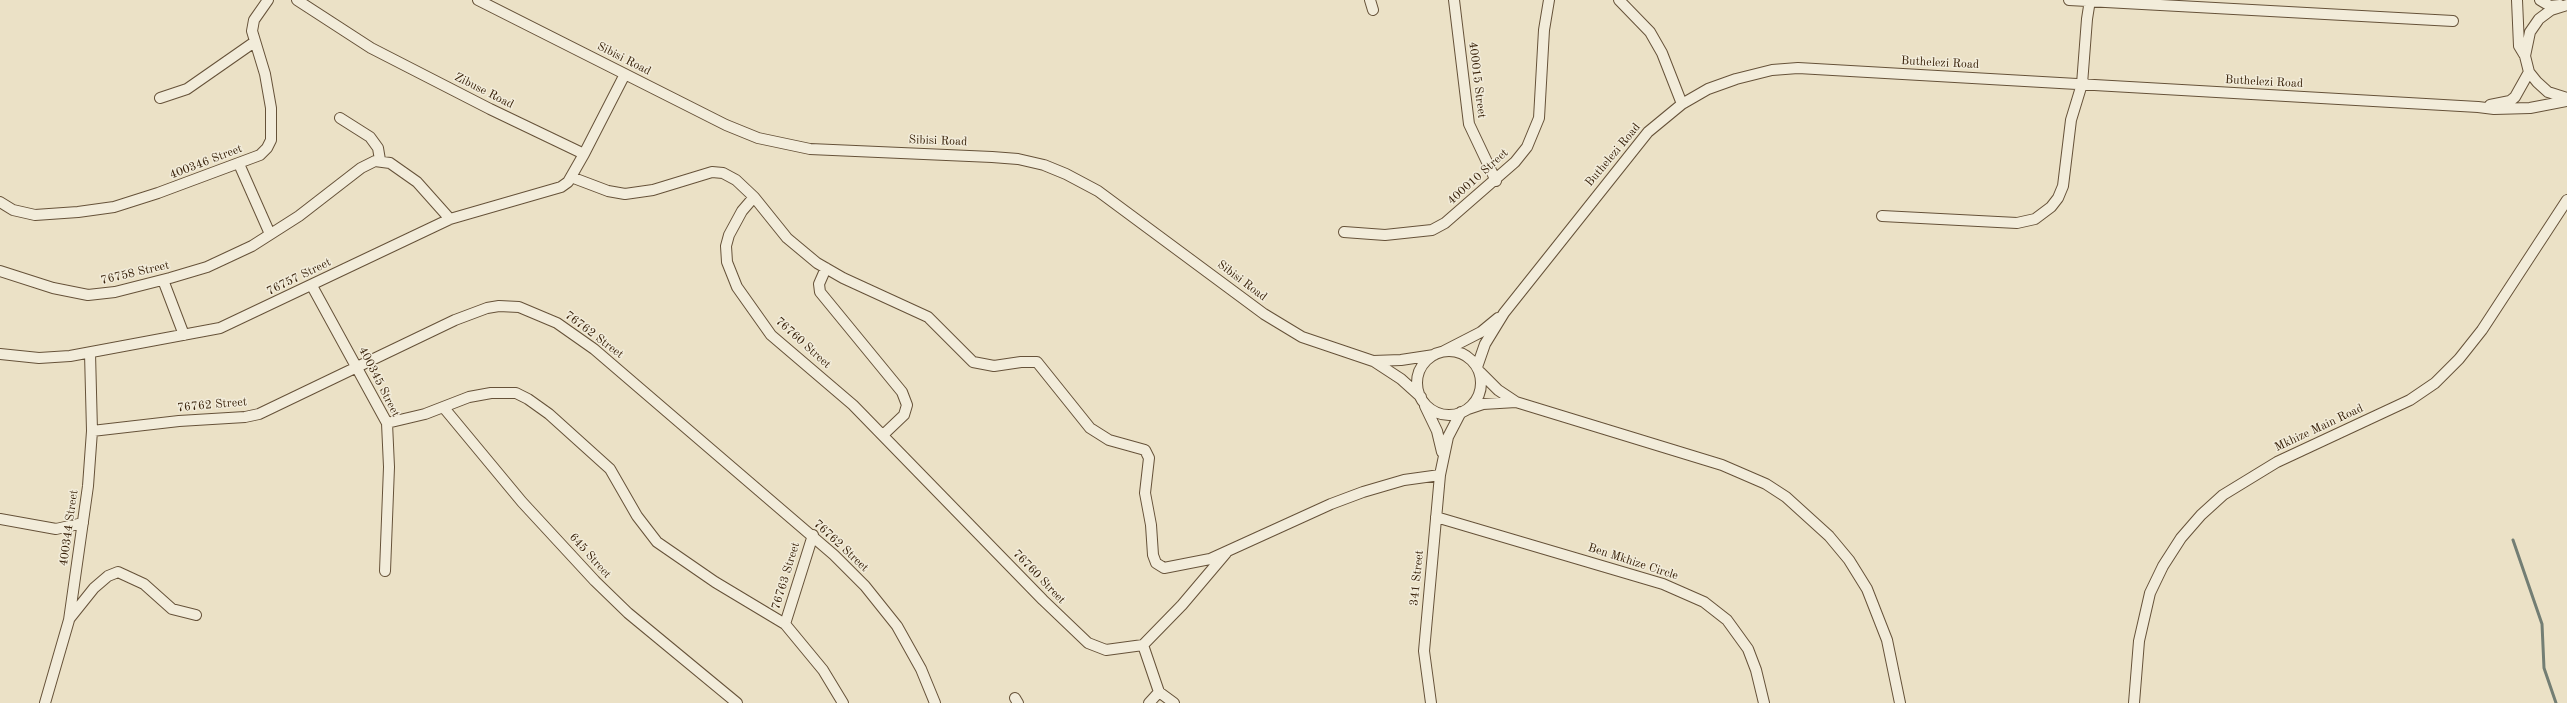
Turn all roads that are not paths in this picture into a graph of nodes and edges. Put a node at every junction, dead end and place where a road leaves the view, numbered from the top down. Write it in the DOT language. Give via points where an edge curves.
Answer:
graph roads {
  1 [pos="268,0"];
  2 [pos="298,0"];
  3 [pos="478,0"];
  4 [pos="1454,0"];
  5 [pos="1549,0"];
  6 [pos="1619,0"];
  7 [pos="2069,0"];
  8 [pos="2517,0"];
  9 [pos="2540,0"];
  10 [pos="2090,1"];
  11 [pos="2566,5"];
  12 [pos="2453,21"];
  13 [pos="254,43"];
  14 [pos="2525,56"];
  15 [pos="2529,72"];
  16 [pos="625,74"];
  17 [pos="2082,84"];
  18 [pos="160,98"];
  19 [pos="2567,99"];
  20 [pos="1682,104"];
  21 [pos="2478,107"];
  22 [pos="340,118"];
  23 [pos="584,154"];
  24 [pos="380,160"];
  25 [pos="239,164"];
  26 [pos="571,177"];
  27 [pos="1496,181"];
  28 [pos="754,197"];
  29 [pos="2567,200"];
  30 [pos="0,202"];
  31 [pos="1882,216"];
  32 [pos="450,219"];
  33 [pos="1344,232"];
  34 [pos="270,234"];
  35 [pos="826,268"];
  36 [pos="0,271"];
  37 [pos="164,280"];
  38 [pos="312,286"];
  39 [pos="1504,313"];
  40 [pos="184,335"];
  41 [pos="90,353"];
  42 [pos="1438,353"];
  43 [pos="0,354"];
  44 [pos="1373,361"];
  45 [pos="356,366"];
  46 [pos="1478,369"];
  47 [pos="1422,400"];
  48 [pos="1516,402"];
  49 [pos="444,408"];
  50 [pos="1464,410"];
  51 [pos="387,423"];
  52 [pos="92,432"];
  53 [pos="883,435"];
  54 [pos="1443,456"];
  55 [pos="1440,475"];
  56 [pos="1436,517"];
  57 [pos="0,519"];
  58 [pos="83,523"];
  59 [pos="813,536"];
  60 [pos="1227,552"];
  61 [pos="385,571"];
  62 [pos="196,615"];
  63 [pos="69,620"];
  64 [pos="785,624"];
  65 [pos="1143,645"];
  66 [pos="1158,692"];
  67 [pos="1427,701"];
  68 [pos="45,703"];
  69 [pos="737,703"];
  70 [pos="843,703"];
  71 [pos="935,703"];
  72 [pos="1149,703"];
  73 [pos="1174,703"];
  74 [pos="1764,703"];
  75 [pos="1900,703"];
  76 [pos="2134,703"];
  1 -- 13 [label="street, 400346 Street" via="254,20"];
  2 -- 23 [label="street, Zibuse Road" via="371,48"];
  3 -- 16 [label="street, Sibisi Road"];
  4 -- 27 [label="street, 400015 Street" via="1469,124"];
  5 -- 27 [label="street, 400010 Street" via="1544,30 1539,118 1524,151"];
  6 -- 20 [label="street" via="1650,32 1662,52"];
  7 -- 10 [label="street"];
  8 -- 14 [label="street" via="2519,46"];
  9 -- 11 [label="street" via="2550,6"];
  10 -- 12 [label="street"];
  10 -- 17 [label="street"];
  11 -- 14 [label="street" via="2551,10 2539,19 2530,32"];
  13 -- 18 [label="street" via="187,88"];
  13 -- 25 [label="street, 400346 Street" via="265,74 272,130 268,148"];
  14 -- 15 [label="street"];
  15 -- 19 [label="street" via="2548,92"];
  15 -- 21 [label="street, Buthelezi Road" via="2519,92 2510,101"];
  16 -- 23 [label="street"];
  16 -- 44 [label="street, Sibisi Road" via="726,125 786,146 836,151 1012,158 1059,171 1098,191 1287,330 1327,348"];
  17 -- 20 [label="street, Buthelezi Road" via="1791,69 1772,70 1736,79 1708,89"];
  17 -- 21 [label="street, Buthelezi Road"];
  17 -- 31 [label="street" via="2071,120 2063,186 2058,198 2035,219 2017,224"];
  19 -- 21 [label="street, Buthelezi Road" via="2512,109"];
  20 -- 39 [label="street, Buthelezi Road" via="1648,132 1634,148"];
  22 -- 24 [label="street" via="370,137 378,148"];
  23 -- 26 [label="street, 76757 Street"];
  24 -- 32 [label="street" via="398,168 417,182"];
  24 -- 34 [label="street, 76758 Street" via="361,168 309,209"];
  25 -- 30 [label="street, 400346 Street" via="114,207 35,215 13,210"];
  25 -- 34 [label="street"];
  26 -- 28 [label="street" via="608,191 625,194 653,190 712,172 723,173 736,180"];
  26 -- 32 [label="street, 76757 Street" via="564,185 554,189"];
  27 -- 33 [label="street, 400010 Street" via="1445,224 1432,230 1385,235"];
  28 -- 35 [label="street" via="787,238"];
  28 -- 53 [label="street, 76760 Street" via="734,224 726,246 730,275 771,334 853,405"];
  29 -- 76 [label="street, Mkhize Main Road" via="2482,330 2459,359 2435,383 2403,403 2277,462 2223,495 2181,538 2150,593 2139,641"];
  32 -- 38 [label="street, 76757 Street" via="380,250"];
  34 -- 37 [label="street, 76758 Street" via="232,256"];
  35 -- 53 [label="street" via="819,284 820,292 902,392 907,404 904,415"];
  35 -- 60 [label="street" via="928,317 973,362 994,366 1037,362 1090,428 1109,440 1145,450 1149,458 1145,494 1153,556 1160,566 1164,568 1191,564"];
  36 -- 37 [label="street, 76758 Street" via="88,296"];
  37 -- 40 [label="street"];
  38 -- 40 [label="street, 76757 Street" via="220,328"];
  38 -- 45 [label="street, 400345 Street"];
  39 -- 42 [label="street, Buthelezi Road" via="1481,332"];
  39 -- 46 [label="street, Buthelezi Road" via="1485,344"];
  40 -- 41 [label="street, 76757 Street"];
  41 -- 43 [label="street, 76757 Street" via="40,358"];
  41 -- 52 [label="street, 400344 Street"];
  42 -- 44 [label="street, Sibisi Road" via="1401,360"];
  42 -- 46 [label="street" via="1462,353"];
  42 -- 47 [label="street, Buthelezi Road" via="1426,360 1419,373 1418,388"];
  44 -- 47 [label="street, Sibisi Road" via="1401,379"];
  45 -- 51 [label="street, 400345 Street"];
  45 -- 52 [label="street, 76762 Street" via="259,414"];
  45 -- 59 [label="street, 76762 Street" via="487,308 510,306 541,315 572,332 594,349"];
  46 -- 48 [label="street" via="1490,383"];
  46 -- 50 [label="street, Buthelezi Road" via="1480,392"];
  47 -- 50 [label="street" via="1441,414"];
  47 -- 54 [label="street, 341 Street" via="1437,431"];
  48 -- 50 [label="street" via="1483,404"];
  48 -- 75 [label="street" via="1722,465 1766,484 1786,497 1829,536 1849,560 1867,589 1887,640"];
  49 -- 51 [label="street"];
  49 -- 64 [label="street" via="470,397 491,393 516,393 528,399 550,414 610,469 637,516 657,542 715,582"];
  49 -- 69 [label="street, 645 Street" via="522,502 595,581 628,613"];
  50 -- 54 [label="street, 341 Street" via="1448,437"];
  51 -- 61 [label="street, 400345 Street" via="389,466"];
  52 -- 58 [label="street, 400344 Street"];
  53 -- 65 [label="street, 76760 Street" via="1088,643 1106,650"];
  54 -- 55 [label="street, 341 Street"];
  55 -- 56 [label="street, 341 Street"];
  55 -- 60 [label="street" via="1404,480 1344,499"];
  56 -- 67 [label="street, 341 Street" via="1424,643"];
  56 -- 74 [label="street, Ben Mkhize Circle" via="1663,584 1704,602 1727,620 1748,648"];
  57 -- 58 [label="street" via="56,529"];
  58 -- 63 [label="street, 400344 Street"];
  59 -- 64 [label="street, 76763 Street"];
  59 -- 71 [label="street, 76762 Street" via="860,580 888,615 921,669"];
  60 -- 65 [label="street" via="1182,605"];
  62 -- 63 [label="street" via="172,609 144,584 118,572 108,576 94,588"];
  63 -- 68 [label="street, 400344 Street"];
  64 -- 70 [label="street" via="823,670"];
  65 -- 66 [label="street"];
  66 -- 72 [label="street"];
  66 -- 73 [label="street"];
}
